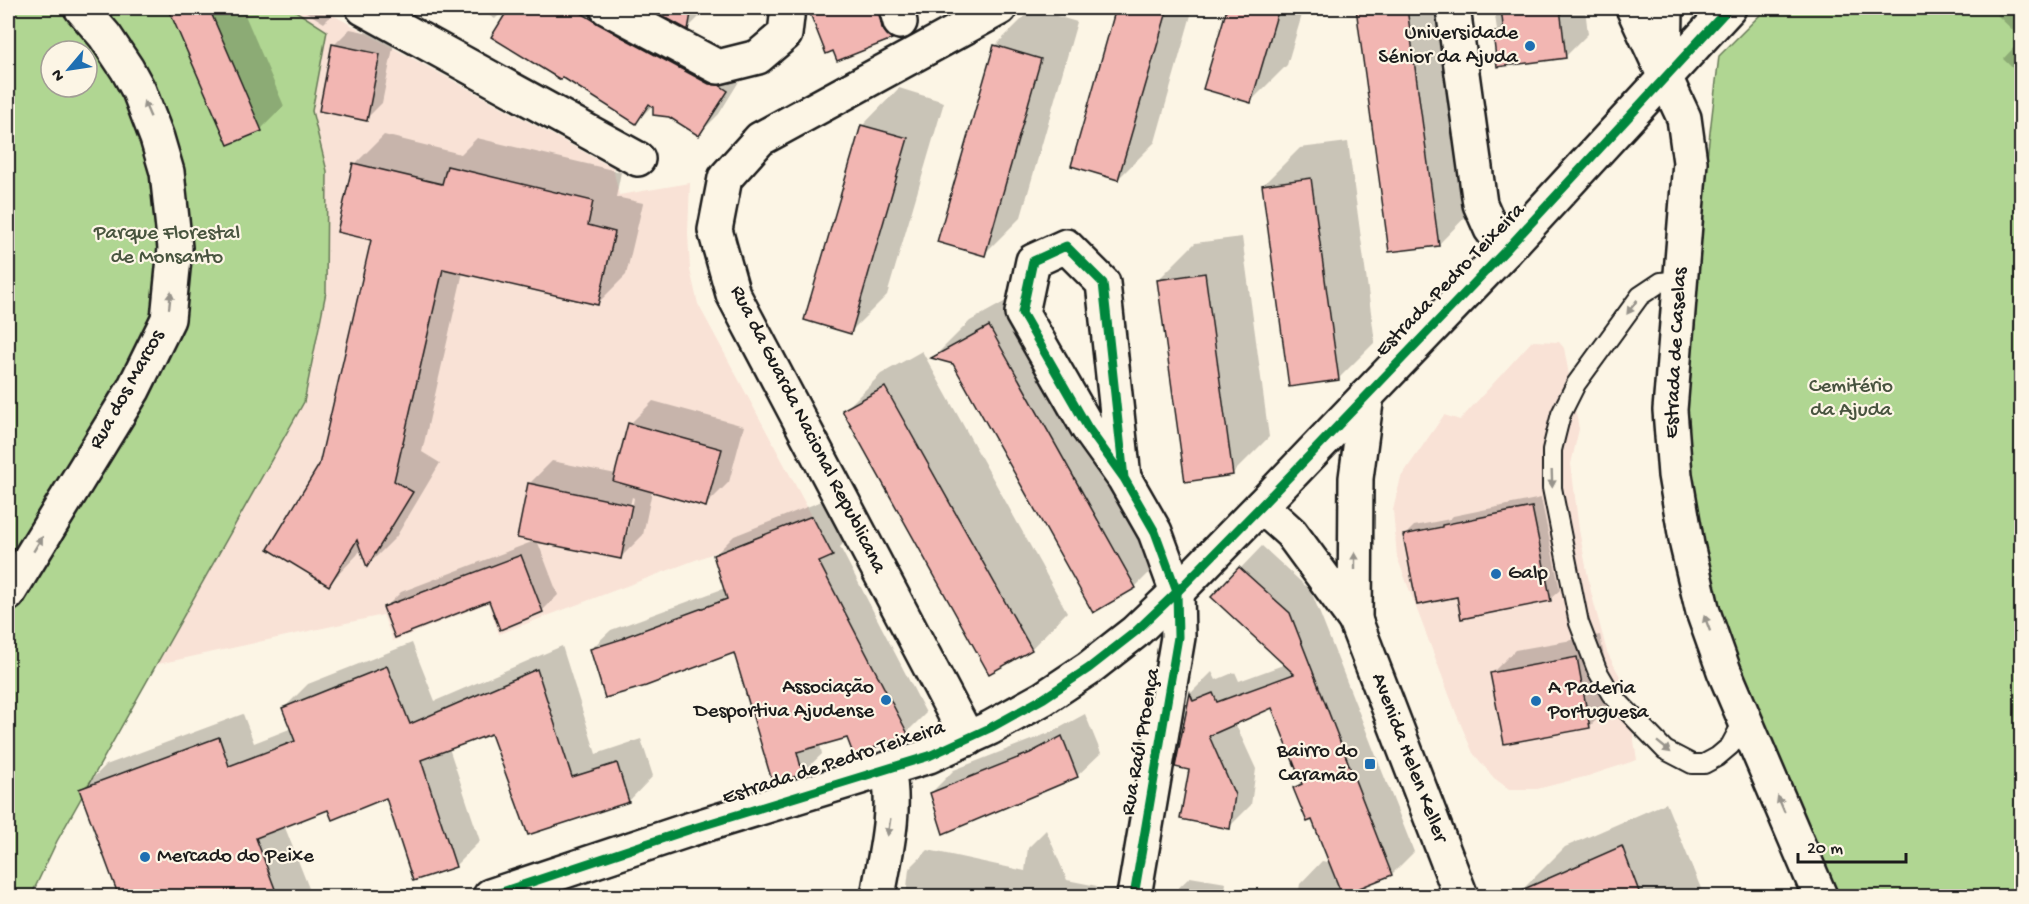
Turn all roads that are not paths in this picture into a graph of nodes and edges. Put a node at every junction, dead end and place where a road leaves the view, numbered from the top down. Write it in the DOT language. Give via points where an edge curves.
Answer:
graph roads {
  1 [pos="81,8"];
  2 [pos="363,8"];
  3 [pos="607,8"];
  4 [pos="789,8"];
  5 [pos="1000,8"];
  6 [pos="1453,8"];
  7 [pos="1633,8"];
  8 [pos="1666,8"];
  9 [pos="1729,8"];
  10 [pos="1664,78"];
  11 [pos="638,159"];
  12 [pos="1506,250"];
  13 [pos="1680,280"];
  14 [pos="1367,395"];
  15 [pos="1124,478"];
  16 [pos="1261,506"];
  17 [pos="1177,592"];
  18 [pos="8,594"];
  19 [pos="1355,620"];
  20 [pos="1745,718"];
  21 [pos="968,739"];
  22 [pos="888,770"];
  23 [pos="1459,896"];
  24 [pos="490,897"];
  25 [pos="878,897"];
  26 [pos="1134,897"];
  27 [pos="1820,897"];
  18 -- 1 [label="street, Rua dos Marcos, one-way" via="133,390 168,320 175,248 166,172 157,138 127,69"];
  2 -- 11 [label="street"];
  3 -- 4 [label="street" via="718,67 758,57 785,34"];
  5 -- 21 [label="street, Rua da Guarda Nacional Republicana" via="760,140 725,178 715,230 733,294"];
  6 -- 12 [label="street" via="1480,204"];
  7 -- 10 [label="street, Estrada de Caselas"];
  8 -- 10 [label="street"];
  9 -- 10 [label="street, Estrada Pedro Teixeira"];
  10 -- 12 [label="street, Estrada Pedro Teixeira"];
  10 -- 13 [label="street, Estrada de Caselas" via="1684,118 1690,162"];
  12 -- 14 [label="street, Estrada Pedro Teixeira"];
  20 -- 13 [label="street, Estrada de Caselas, one-way" via="1703,612 1675,475 1670,410"];
  13 -- 20 [label="lane, one-way" via="1661,282 1640,296 1576,384 1561,414 1552,450 1552,488 1579,623 1611,694 1665,750 1692,764 1704,764 1730,746"];
  14 -- 16 [label="street, Estrada Pedro Teixeira"];
  19 -- 14 [label="street, Avenida Helen Keller, one-way" via="1356,478"];
  15 -- 15 [label="street" via="1088,428 1022,313 1033,261 1066,246 1103,283"];
  15 -- 17 [label="street" via="1155,532"];
  16 -- 17 [label="street, Estrada de Pedro Teixeira"];
  16 -- 19 [label="street, Avenida Helen Keller" via="1291,533"];
  17 -- 21 [label="street, Estrada de Pedro Teixeira" via="1089,668 1044,698"];
  17 -- 26 [label="street, Rua Raúl Proença" via="1178,637"];
  19 -- 23 [label="street, Avenida Helen Keller"];
  27 -- 20 [label="street, Estrada de Caselas, one-way"];
  21 -- 22 [label="street, Estrada de Pedro Teixeira"];
  22 -- 24 [label="street, Estrada de Pedro Teixeira"];
  22 -- 25 [label="street, one-way" via="892,809"];
}
